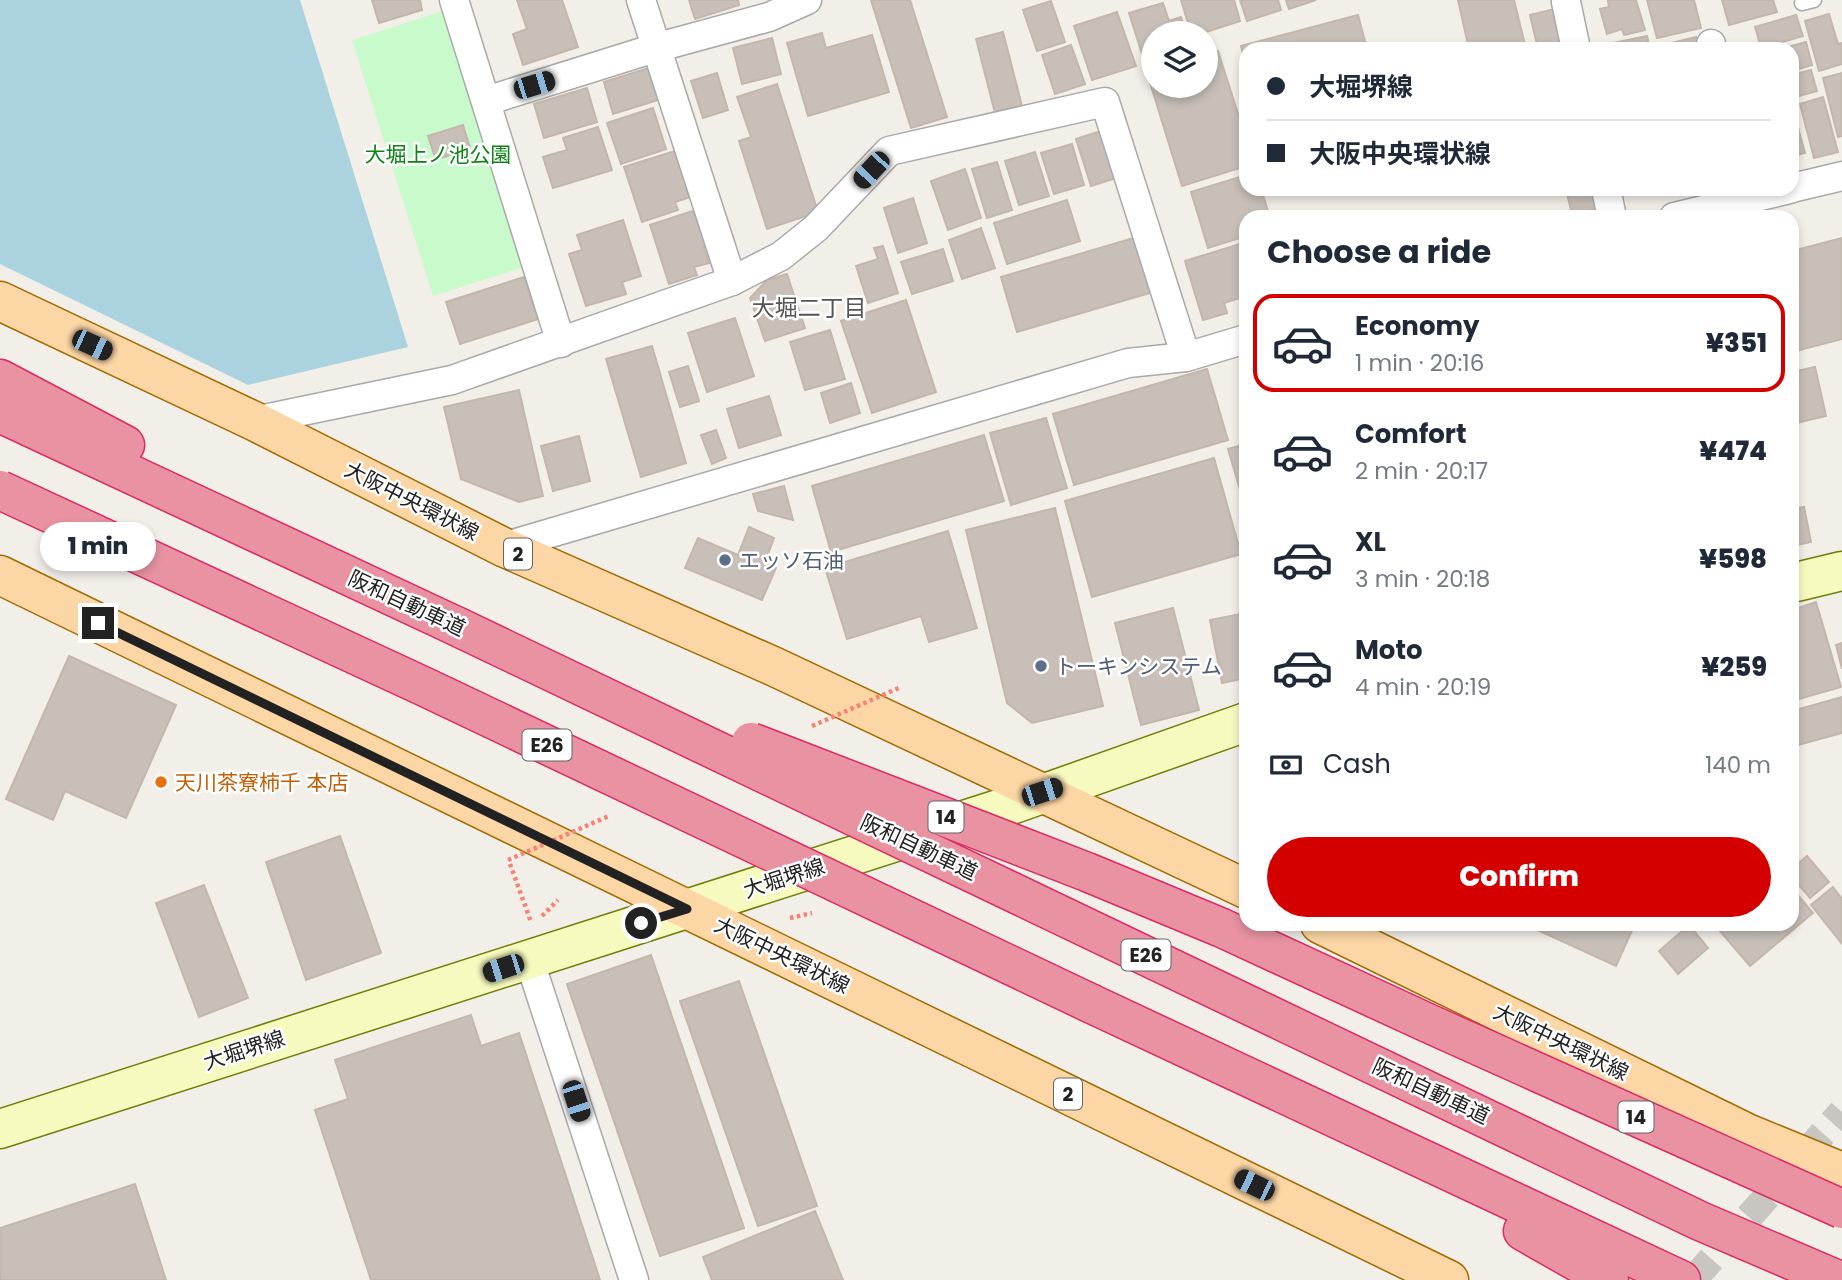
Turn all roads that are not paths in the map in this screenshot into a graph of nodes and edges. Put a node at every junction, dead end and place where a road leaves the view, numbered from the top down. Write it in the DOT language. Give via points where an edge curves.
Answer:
graph roads {
  1 [pos="454,0"];
  2 [pos="641,0"];
  3 [pos="807,0"];
  4 [pos="1566,2"];
  5 [pos="1575,42"];
  6 [pos="655,48"];
  7 [pos="486,101"];
  8 [pos="1842,176"];
  9 [pos="1799,187"];
  10 [pos="1738,196"];
  11 [pos="1695,210"];
  12 [pos="732,281"];
  13 [pos="0,301"];
  14 [pos="1239,341"];
  15 [pos="561,343"];
  16 [pos="1186,357"];
  17 [pos="0,379"];
  18 [pos="0,413"];
  19 [pos="254,421"];
  20 [pos="0,490"];
  21 [pos="503,547"];
  22 [pos="1842,571"];
  23 [pos="0,575"];
  24 [pos="1799,581"];
  25 [pos="376,589"];
  26 [pos="456,626"];
  27 [pos="1239,724"];
  28 [pos="1042,792"];
  29 [pos="1239,886"];
  30 [pos="687,909"];
  31 [pos="1334,931"];
  32 [pos="531,943"];
  33 [pos="1092,1004"];
  34 [pos="0,1129"];
  35 [pos="1842,1172"];
  36 [pos="1842,1209"];
  37 [pos="634,1280"];
  38 [pos="1449,1280"];
  39 [pos="1609,1280"];
  40 [pos="1681,1280"];
  41 [pos="1838,1280"];
  1 -- 7 [label="street"];
  2 -- 6 [label="street"];
  3 -- 6 [label="street" via="769,17"];
  4 -- 5 [label="street"];
  6 -- 7 [label="street"];
  6 -- 12 [label="street"];
  7 -- 15 [label="street"];
  8 -- 9 [label="street"];
  10 -- 11 [label="street"];
  12 -- 15 [label="street"];
  12 -- 16 [label="street" via="781,256 816,228 889,151 1105,102"];
  13 -- 19 [label="main road, 大阪中央環状線 / 2"];
  14 -- 16 [label="street"];
  15 -- 19 [label="street" via="452,380"];
  16 -- 21 [label="street" via="1128,363"];
  17 -- 25 [label="highway" via="215,491"];
  18 -- 25 [label="highway, 阪和自動車道 / E26"];
  19 -- 21 [label="main road, 大阪中央環状線 / 2"];
  20 -- 33 [label="highway, E26, bridge"];
  21 -- 28 [label="main road, 大阪中央環状線 / 2"];
  22 -- 24 [label="main road"];
  23 -- 30 [label="main road, 大阪中央環状線 / 2"];
  25 -- 26 [label="highway, 阪和自動車道 / E26"];
  26 -- 36 [label="highway, 14, bridge" via="1222,928"];
  26 -- 41 [label="highway, 阪和自動車道 / E26, bridge" via="1688,1215"];
  27 -- 28 [label="main road, 大堀堺線"];
  28 -- 29 [label="main road, 大阪中央環状線 / 2"];
  28 -- 30 [label="main road, 大堀堺線"];
  30 -- 32 [label="main road, 大堀堺線"];
  30 -- 38 [label="main road, 大阪中央環状線 / 2"];
  31 -- 35 [label="main road, 大阪中央環状線" via="1747,1133"];
  32 -- 34 [label="main road, 大堀堺線"];
  32 -- 37 [label="street"];
  33 -- 39 [label="highway, E26" via="1270,1107 1521,1230"];
  33 -- 40 [label="highway, E26"];
}
